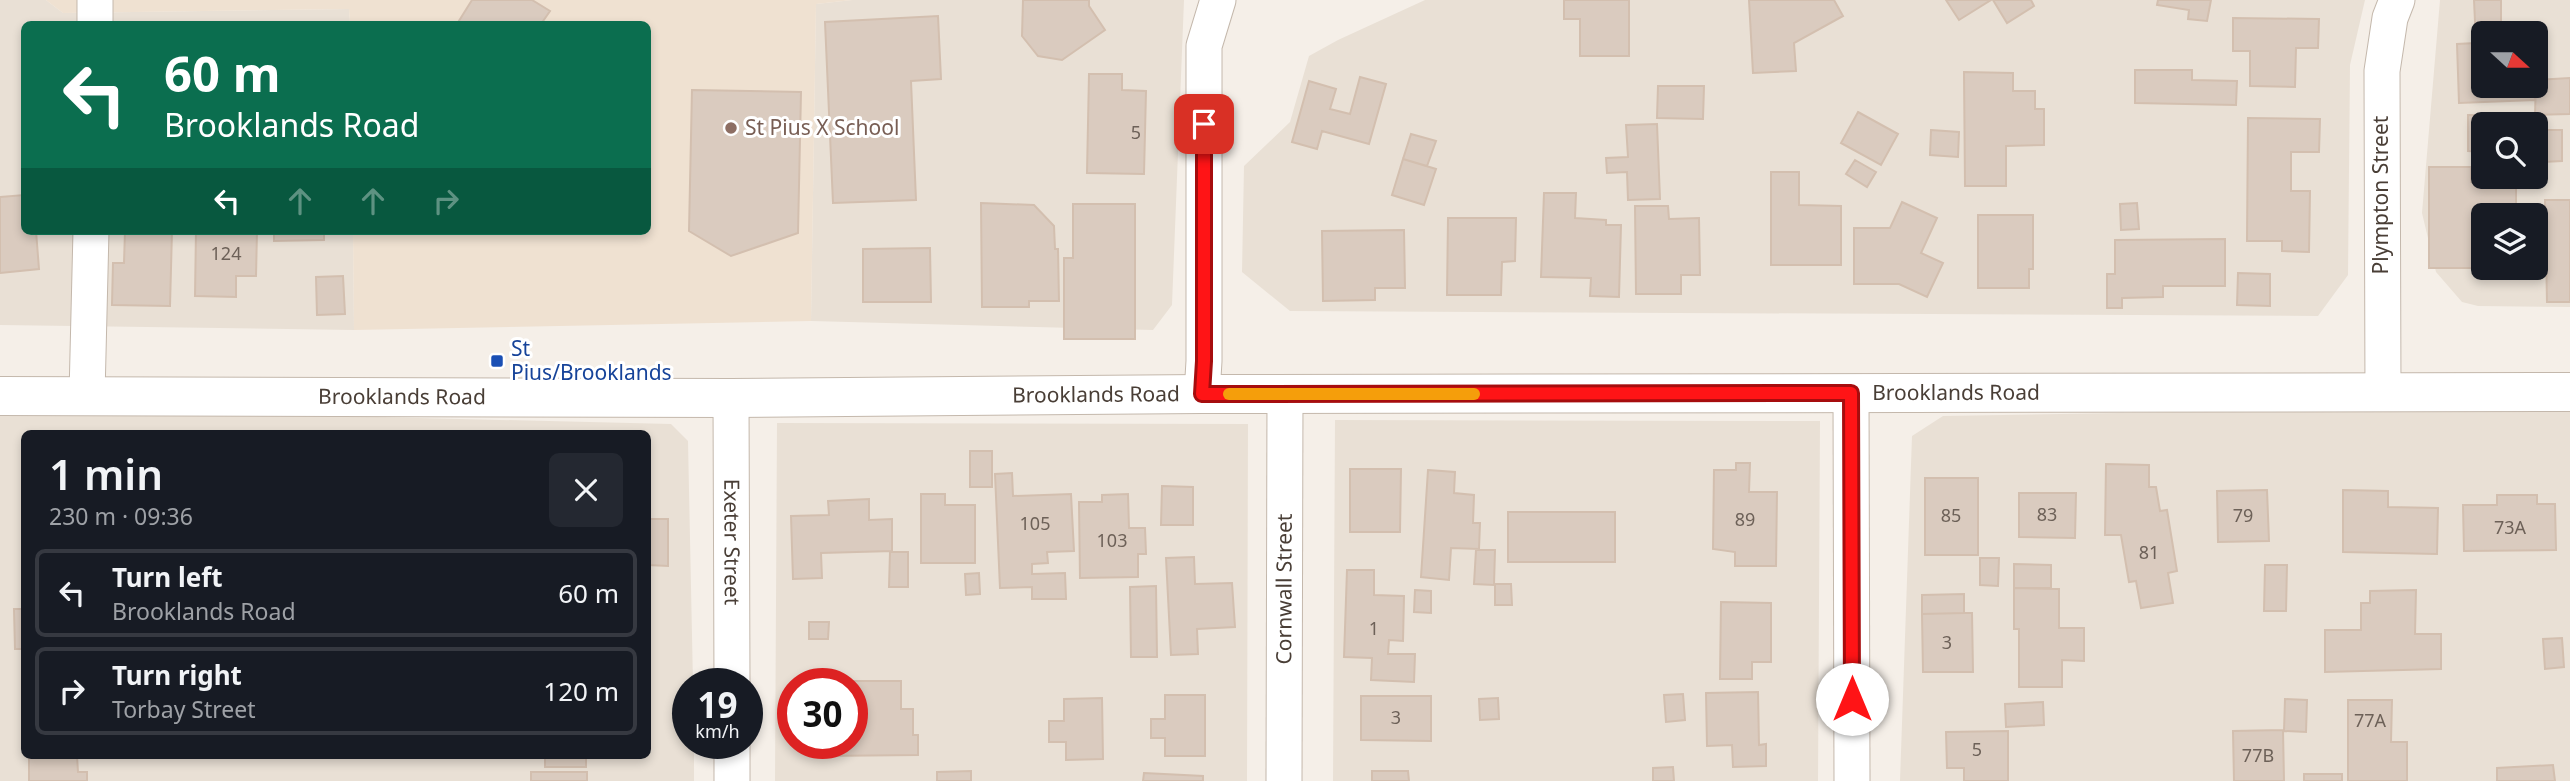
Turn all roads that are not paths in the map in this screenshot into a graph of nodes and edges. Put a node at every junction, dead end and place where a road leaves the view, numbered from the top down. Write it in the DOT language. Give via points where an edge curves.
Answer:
graph roads {
  1 [pos="95,0"];
  2 [pos="1217,0"];
  3 [pos="2397,0"];
  4 [pos="95,21"];
  5 [pos="91,235"];
  6 [pos="2570,392"];
  7 [pos="1851,393"];
  8 [pos="2383,393"];
  9 [pos="1202,394"];
  10 [pos="87,395"];
  11 [pos="1285,395"];
  12 [pos="0,396"];
  13 [pos="731,398"];
  14 [pos="732,668"];
  15 [pos="732,759"];
  16 [pos="732,781"];
  17 [pos="1284,781"];
  18 [pos="1852,781"];
  1 -- 4 [label="street"];
  2 -- 9 [label="street" via="1205,46"];
  3 -- 8 [label="street, Plympton Street" via="2382,71"];
  5 -- 10 [label="street"];
  6 -- 8 [label="street, Brooklands Road"];
  7 -- 8 [label="street, Brooklands Road"];
  7 -- 11 [label="street, Brooklands Road"];
  7 -- 18 [label="street"];
  9 -- 11 [label="street, Brooklands Road"];
  9 -- 13 [label="street, Brooklands Road"];
  10 -- 12 [label="street, Brooklands Road"];
  10 -- 13 [label="street, Brooklands Road"];
  11 -- 17 [label="street, Cornwall Street"];
  13 -- 14 [label="street, Exeter Street"];
  15 -- 16 [label="street"];
}
